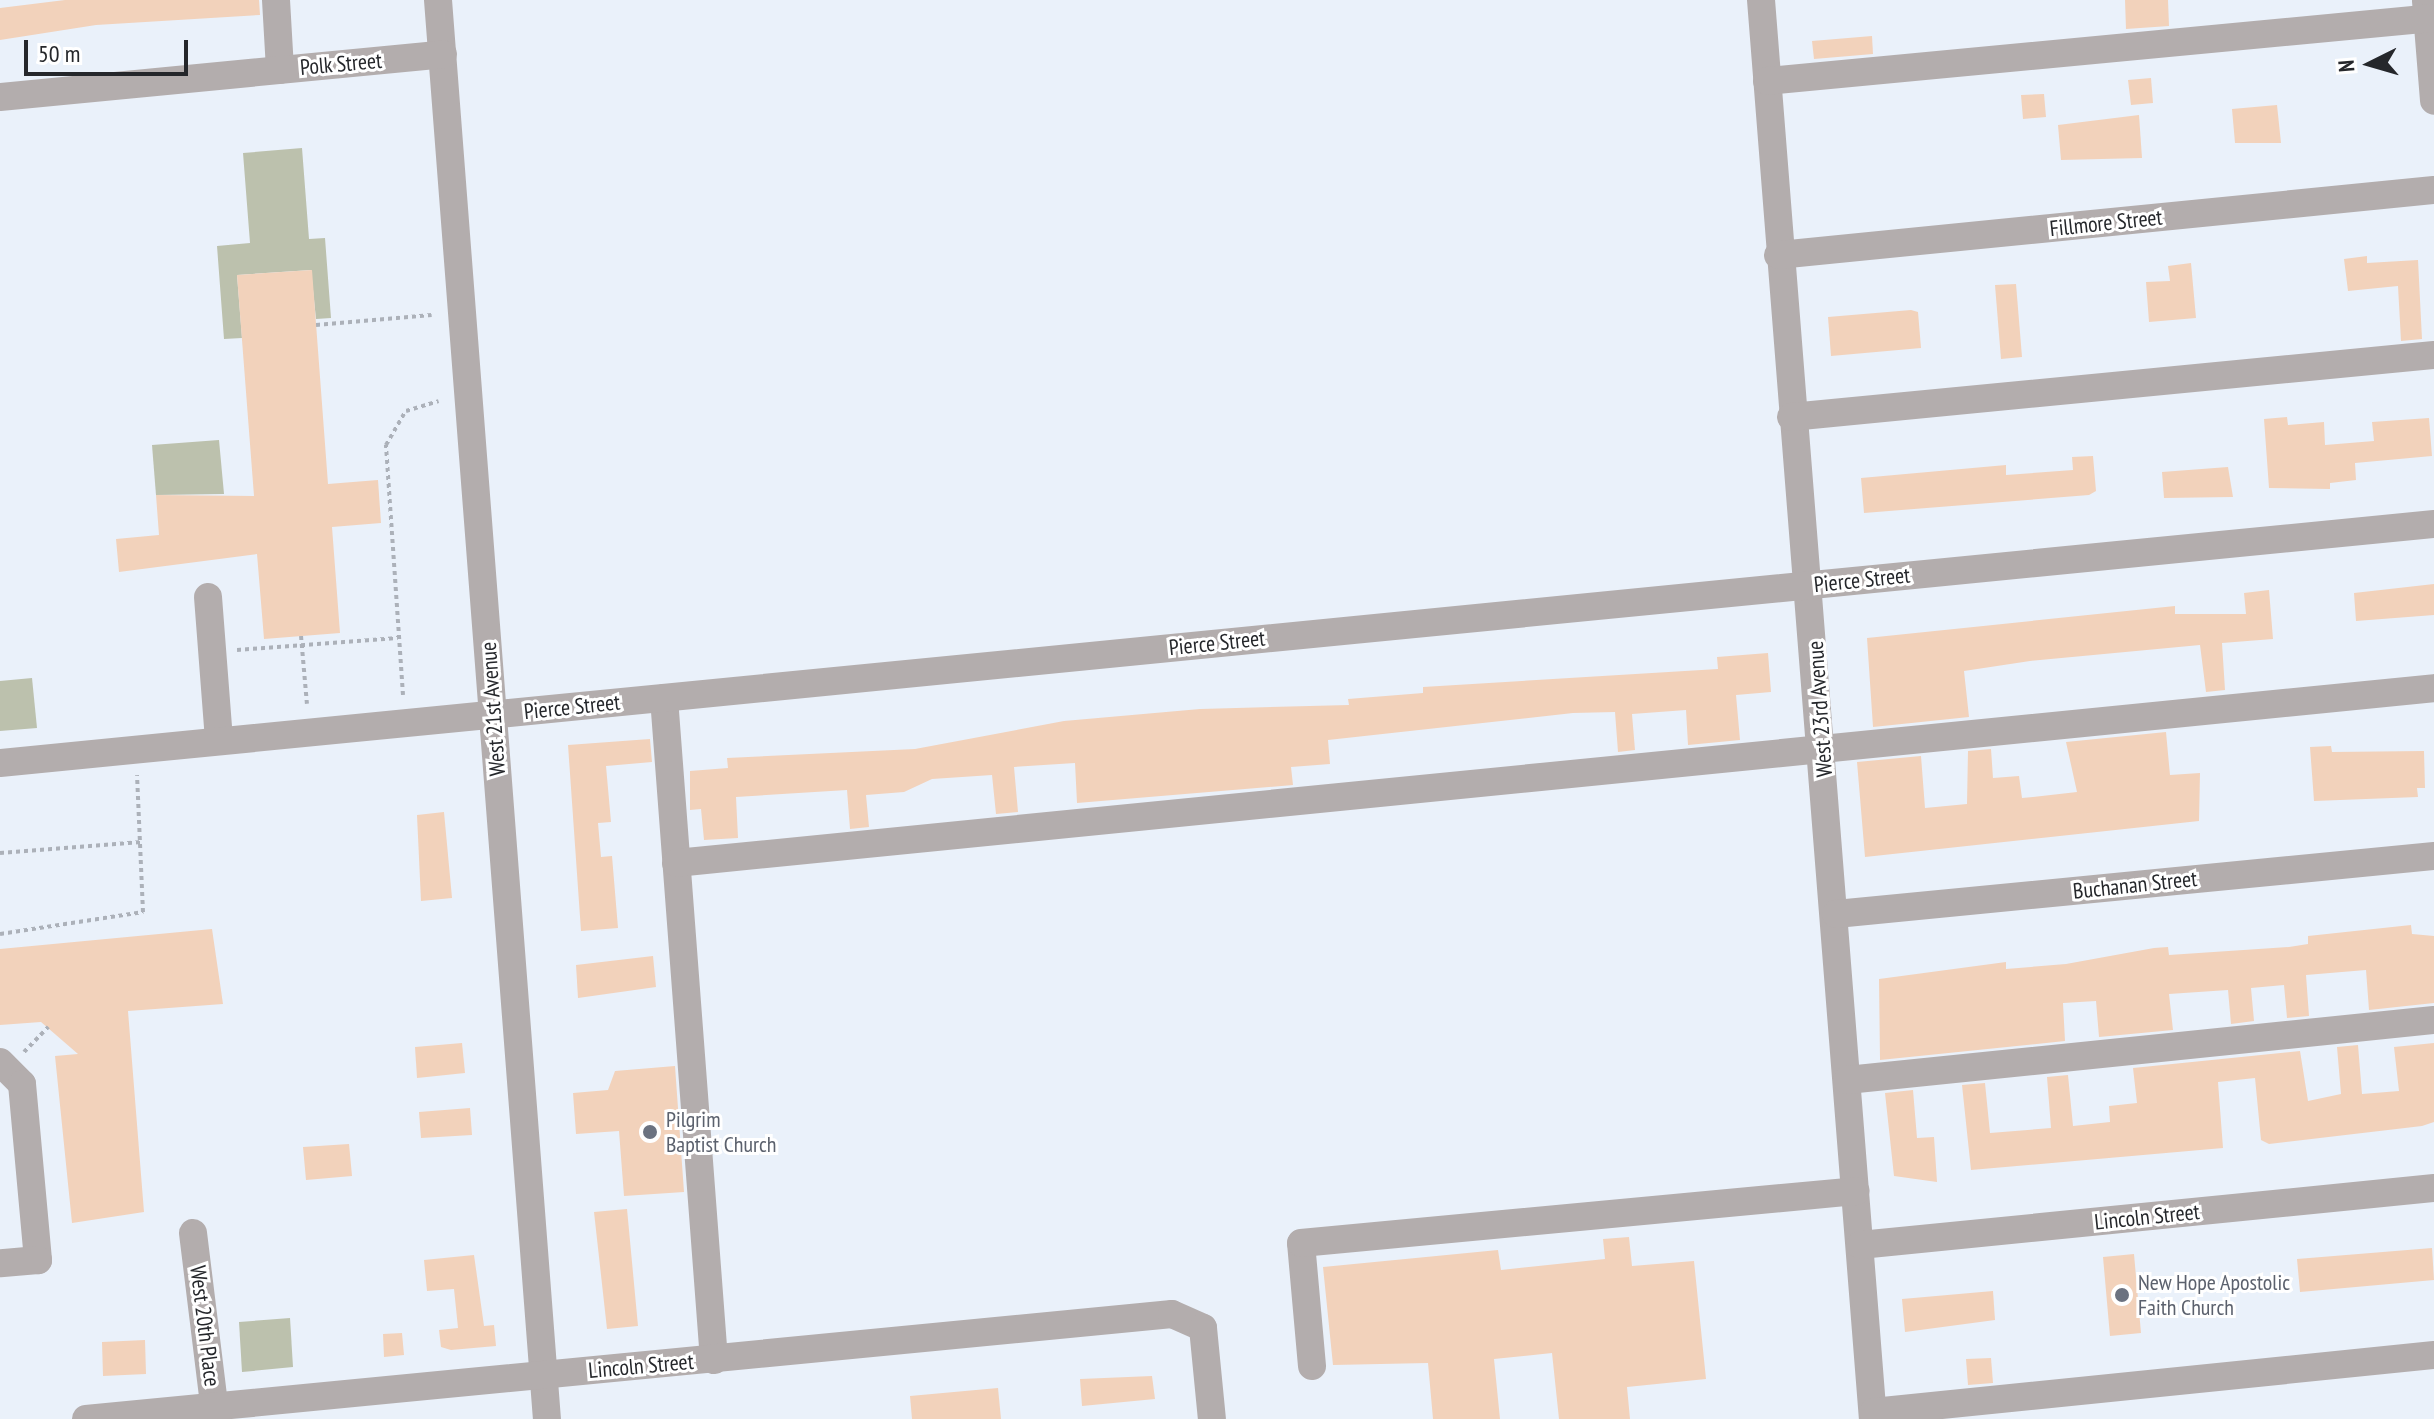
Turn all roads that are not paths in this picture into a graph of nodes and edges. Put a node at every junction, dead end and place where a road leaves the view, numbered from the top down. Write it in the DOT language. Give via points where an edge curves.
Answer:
graph roads {
  1 [pos="276,0"];
  2 [pos="438,0"];
  3 [pos="1761,0"];
  4 [pos="2429,12"];
  5 [pos="443,54"];
  6 [pos="280,70"];
  7 [pos="1767,81"];
  8 [pos="0,97"];
  9 [pos="2434,101"];
  10 [pos="2434,190"];
  11 [pos="1778,255"];
  12 [pos="2434,355"];
  13 [pos="1791,417"];
  14 [pos="2434,524"];
  15 [pos="1811,585"];
  16 [pos="208,597"];
  17 [pos="2434,688"];
  18 [pos="664,698"];
  19 [pos="493,714"];
  20 [pos="219,741"];
  21 [pos="1823,749"];
  22 [pos="0,763"];
  23 [pos="2434,856"];
  24 [pos="676,863"];
  25 [pos="1836,914"];
  26 [pos="2434,1020"];
  27 [pos="12,1057"];
  28 [pos="1847,1080"];
  29 [pos="2434,1188"];
  30 [pos="1856,1191"];
  31 [pos="193,1233"];
  32 [pos="1860,1245"];
  33 [pos="0,1263"];
  34 [pos="2434,1355"];
  35 [pos="714,1360"];
  36 [pos="1312,1366"];
  37 [pos="543,1375"];
  38 [pos="215,1413"];
  39 [pos="1873,1416"];
  40 [pos="86,1419"];
  41 [pos="547,1419"];
  42 [pos="1212,1419"];
  1 -- 6 [label="street"];
  2 -- 5 [label="street, West 21st Avenue"];
  3 -- 7 [label="street, West 23rd Avenue"];
  4 -- 7 [label="street"];
  4 -- 9 [label="street"];
  5 -- 6 [label="street, Polk Street"];
  5 -- 19 [label="street, West 21st Avenue"];
  6 -- 8 [label="street, Polk Street"];
  7 -- 11 [label="street, West 23rd Avenue"];
  10 -- 11 [label="street, Fillmore Street"];
  11 -- 13 [label="street, West 23rd Avenue"];
  12 -- 13 [label="street"];
  13 -- 15 [label="street, West 23rd Avenue"];
  14 -- 15 [label="street, Pierce Street"];
  15 -- 18 [label="street, Pierce Street"];
  15 -- 21 [label="street, West 23rd Avenue"];
  16 -- 20 [label="street"];
  17 -- 21 [label="street"];
  18 -- 19 [label="street, Pierce Street"];
  18 -- 24 [label="street"];
  19 -- 20 [label="street, Pierce Street"];
  19 -- 37 [label="street, West 21st Avenue"];
  20 -- 22 [label="street, Pierce Street"];
  21 -- 24 [label="street"];
  21 -- 25 [label="street, West 23rd Avenue"];
  23 -- 25 [label="street, Buchanan Street"];
  24 -- 35 [label="street"];
  25 -- 28 [label="street, West 23rd Avenue"];
  26 -- 28 [label="street"];
  27 -- 33 [label="street" via="22,1084 38,1260"];
  28 -- 30 [label="street, West 23rd Avenue"];
  29 -- 32 [label="street, Lincoln Street"];
  30 -- 32 [label="street, West 23rd Avenue"];
  30 -- 36 [label="street" via="1301,1243"];
  31 -- 38 [label="street, West 20th Place"];
  32 -- 39 [label="street, West 23rd Avenue"];
  34 -- 39 [label="street"];
  35 -- 37 [label="street, Lincoln Street"];
  35 -- 42 [label="street, Lincoln Street" via="1172,1314 1196,1319 1206,1342"];
  37 -- 38 [label="street, Lincoln Street"];
  37 -- 41 [label="street, West 21st Avenue"];
  38 -- 40 [label="street, Lincoln Street"];
}
